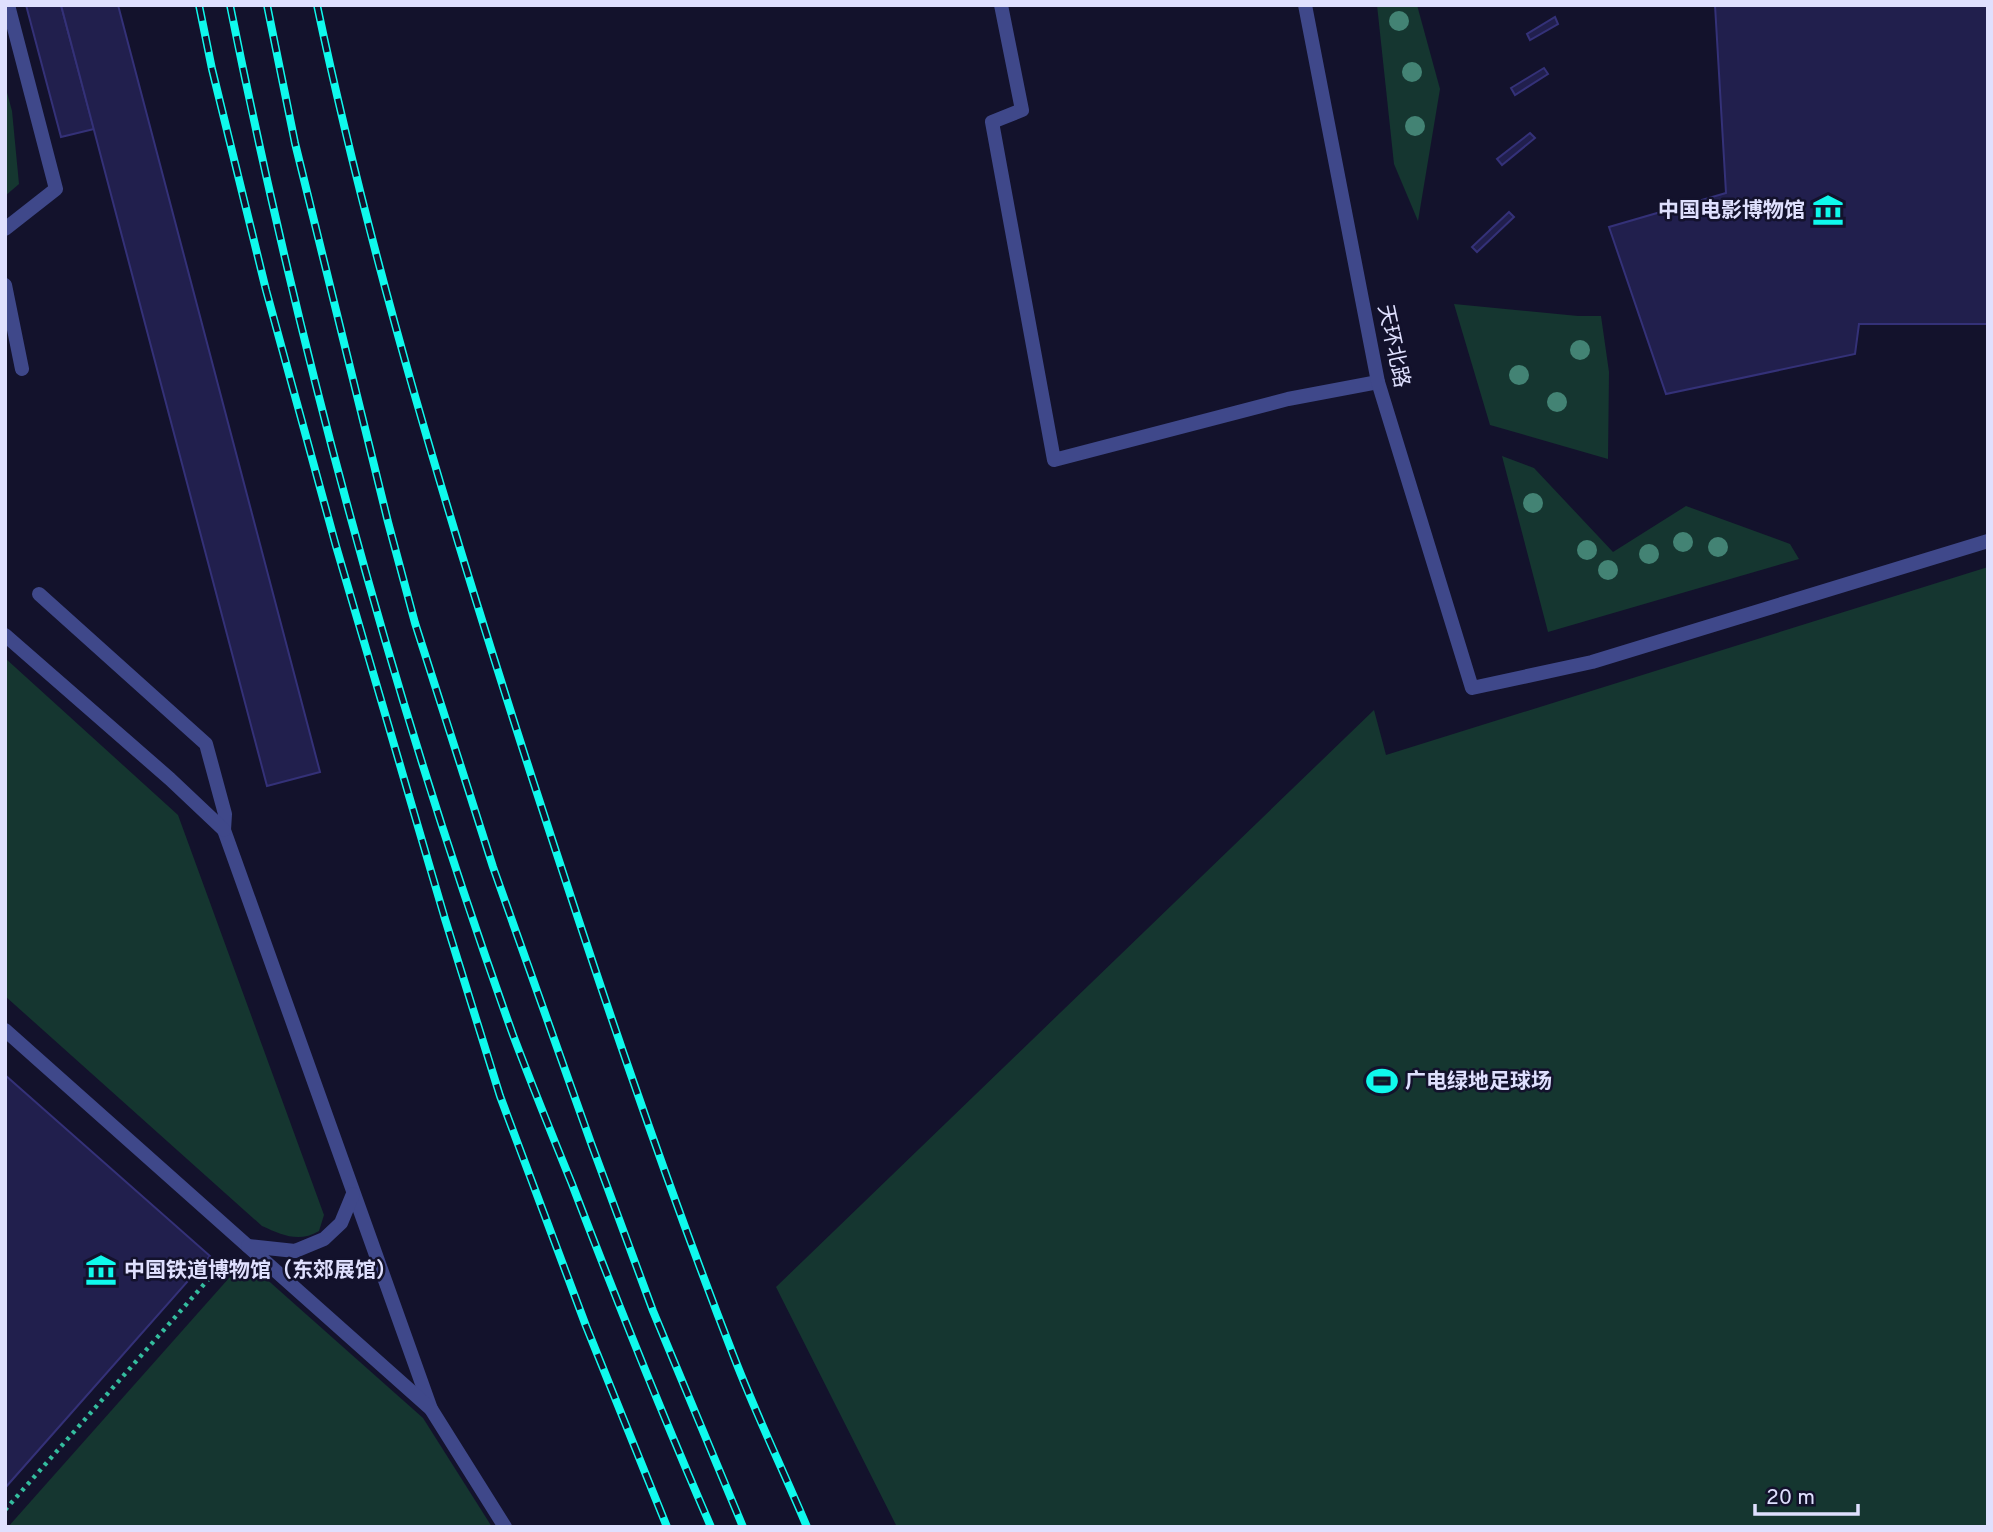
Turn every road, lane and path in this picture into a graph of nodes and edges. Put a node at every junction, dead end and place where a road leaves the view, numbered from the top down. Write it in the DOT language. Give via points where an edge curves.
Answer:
graph roads {
  1 [pos="8,5"];
  2 [pos="1001,5"];
  3 [pos="1305,5"];
  4 [pos="5,229"];
  5 [pos="5,285"];
  6 [pos="22,369"];
  7 [pos="1378,382"];
  8 [pos="1988,541"];
  9 [pos="39,594"];
  10 [pos="5,635"];
  11 [pos="224,830"];
  12 [pos="5,1030"];
  13 [pos="354,1194"];
  14 [pos="248,1246"];
  15 [pos="214,1273"];
  16 [pos="431,1409"];
  17 [pos="5,1510"];
  18 [pos="505,1527"];
  1 -- 4 [label="street" via="56,189"];
  2 -- 7 [label="street" via="1022,110 992,122 1054,460 1288,399"];
  3 -- 7 [label="street, 天环北路"];
  5 -- 6 [label="street"];
  7 -- 8 [label="street, 天环北路" via="1472,688 1592,662"];
  9 -- 11 [label="street" via="206,744 225,814"];
  10 -- 11 [label="street"];
  11 -- 13 [label="street"];
  12 -- 14 [label="street"];
  13 -- 14 [label="street" via="341,1223 324,1239 295,1251"];
  13 -- 16 [label="street"];
  14 -- 16 [label="street"];
  15 -- 17 [label="path"];
  16 -- 18 [label="street"];
}
